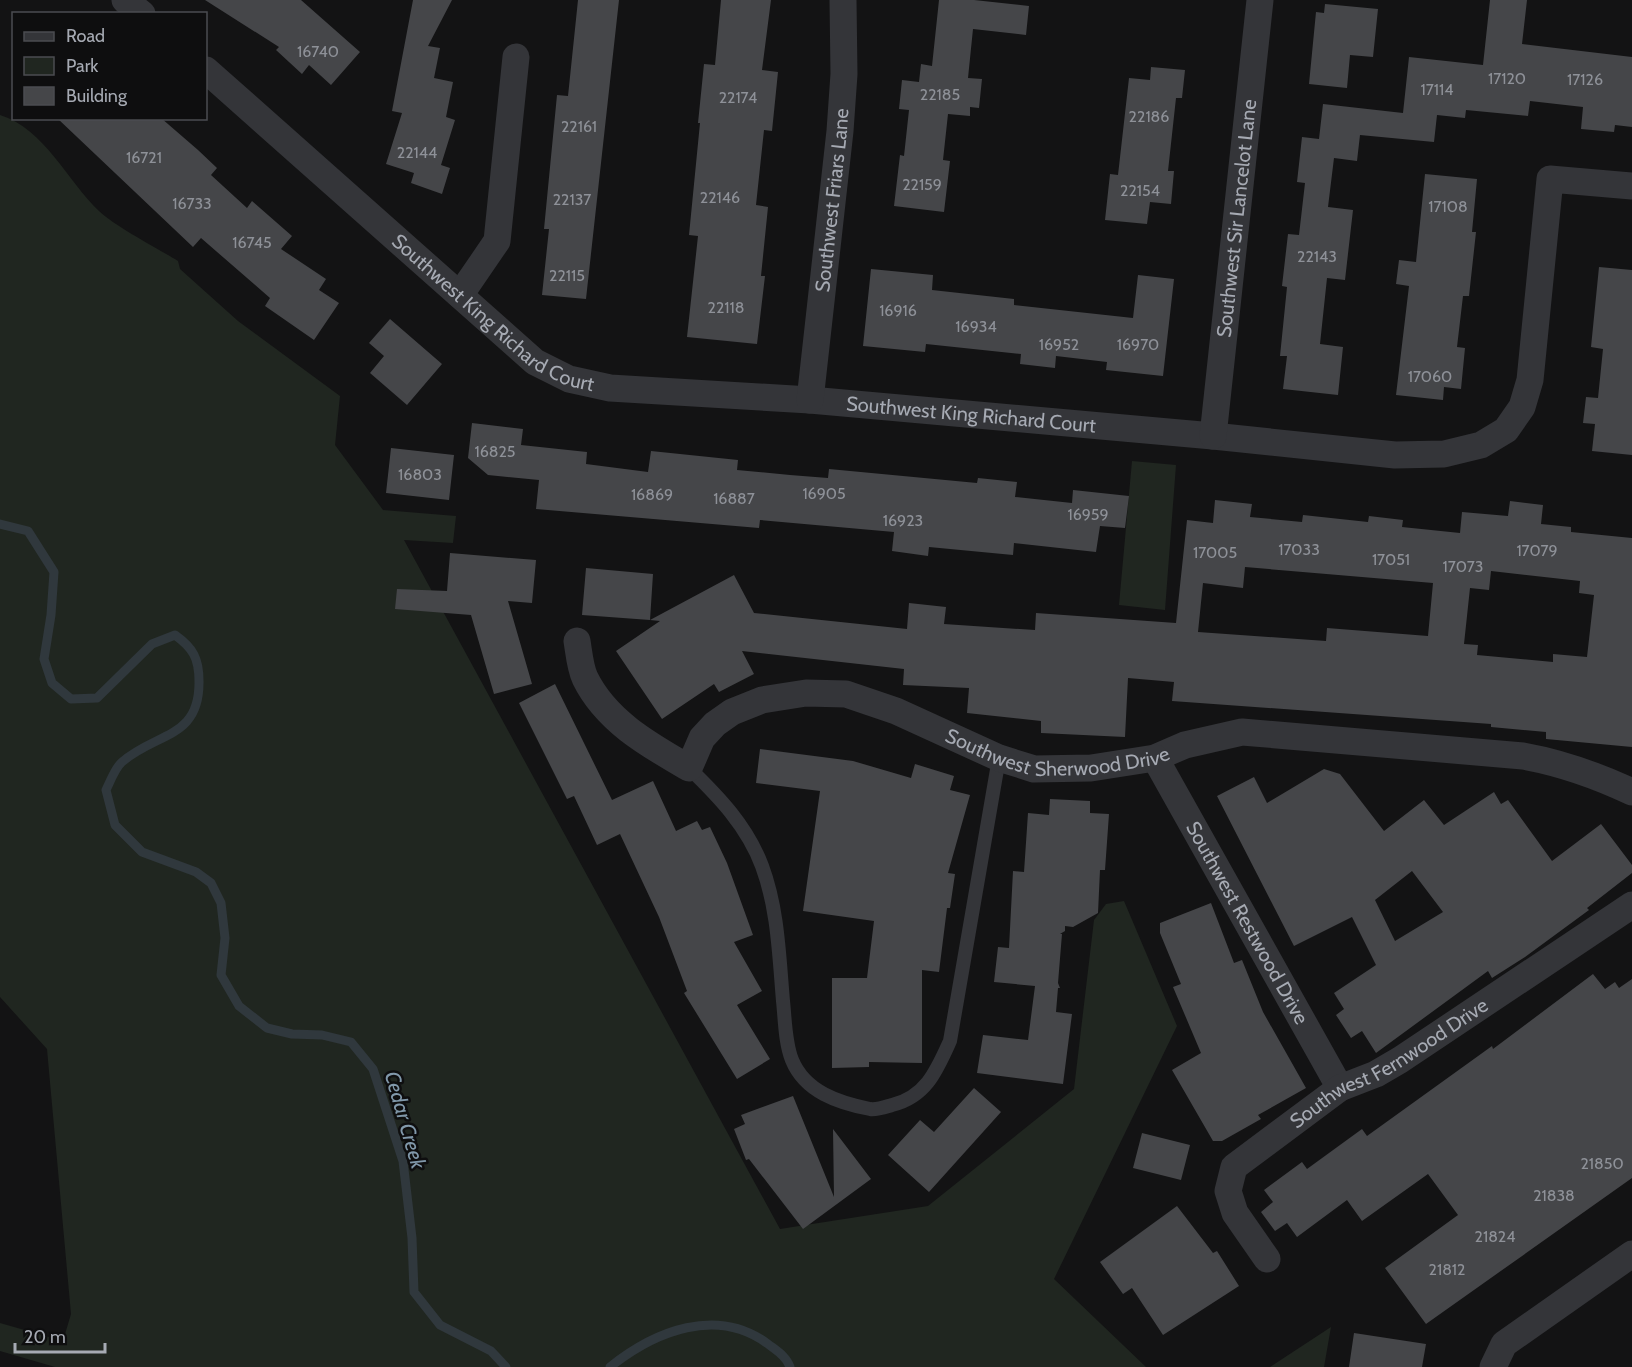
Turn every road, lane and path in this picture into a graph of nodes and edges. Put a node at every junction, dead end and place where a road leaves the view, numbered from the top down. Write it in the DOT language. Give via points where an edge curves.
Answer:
graph roads {
  1 [pos="843,0"];
  2 [pos="1260,0"];
  3 [pos="516,57"];
  4 [pos="207,71"];
  5 [pos="1632,186"];
  6 [pos="460,295"];
  7 [pos="810,400"];
  8 [pos="1213,435"];
  9 [pos="577,641"];
  10 [pos="999,758"];
  11 [pos="1155,758"];
  12 [pos="689,768"];
  13 [pos="1632,792"];
  14 [pos="1632,905"];
  15 [pos="1340,1088"];
  16 [pos="1632,1254"];
  17 [pos="1267,1259"];
  18 [pos="1492,1367"];
  1 -- 7 [label="street, Southwest Friars Lane" via="840,131"];
  2 -- 8 [label="street, Southwest Sir Lancelot Lane"];
  3 -- 6 [label="street" via="497,241"];
  4 -- 6 [label="street, Southwest King Richard Court"];
  5 -- 8 [label="street, Southwest King Richard Court" via="1550,179 1530,380 1522,407 1506,430 1481,445 1444,454 1395,455"];
  6 -- 7 [label="street, Southwest King Richard Court" via="535,362 569,379 610,388"];
  7 -- 8 [label="street, Southwest King Richard Court"];
  9 -- 12 [label="street" via="584,676 601,701 638,738"];
  10 -- 11 [label="street, Southwest Sherwood Drive" via="1034,769 1064,771"];
  10 -- 12 [label="street, Southwest Sherwood Drive" via="846,694 806,693 762,700 732,712 702,738"];
  10 -- 12 [label="lane" via="950,1041 932,1081 907,1102 873,1110 833,1101 807,1082 792,1060 775,907 761,864 744,829"];
  11 -- 13 [label="street, Southwest Sherwood Drive" via="1242,732 1523,756 1592,773"];
  11 -- 15 [label="street, Southwest Restwood Drive"];
  14 -- 15 [label="street, Southwest Fernwood Drive" via="1400,1060"];
  15 -- 17 [label="street, Southwest Fernwood Drive" via="1234,1167 1228,1191 1235,1213"];
  16 -- 18 [label="street" via="1504,1344"];
}
